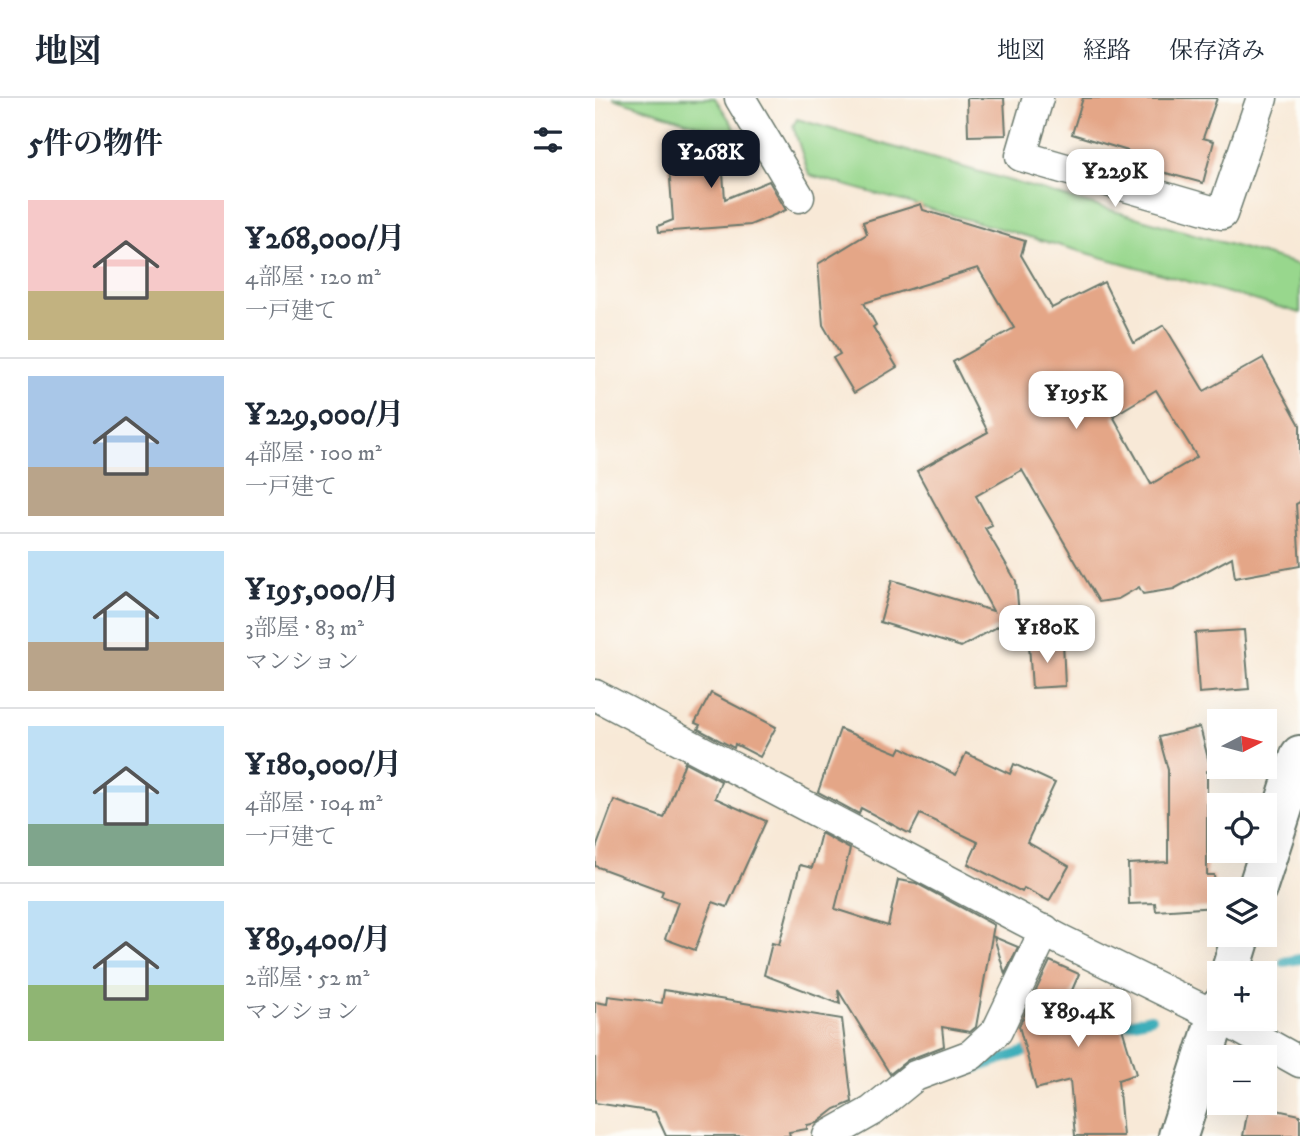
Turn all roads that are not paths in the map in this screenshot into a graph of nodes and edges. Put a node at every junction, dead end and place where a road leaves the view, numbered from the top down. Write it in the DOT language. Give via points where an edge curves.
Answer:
graph roads {
  1 [pos="740,98"];
  2 [pos="1038,98"];
  3 [pos="1262,98"];
  4 [pos="799,197"];
  5 [pos="595,695"];
  6 [pos="1300,755"];
  7 [pos="1261,877"];
  8 [pos="1045,930"];
  9 [pos="1207,1009"];
  10 [pos="1214,1031"];
  11 [pos="1247,1031"];
  12 [pos="1300,1062"];
  13 [pos="837,1134"];
  14 [pos="1178,1136"];
  1 -- 4 [label="street"];
  2 -- 3 [label="street" via="1021,156 1222,214"];
  5 -- 8 [label="street"];
  6 -- 7 [label="street"];
  8 -- 9 [label="street"];
  8 -- 13 [label="street" via="997,1031 985,1045 958,1062 915,1076"];
  10 -- 14 [label="street"];
  11 -- 12 [label="street"];
}
